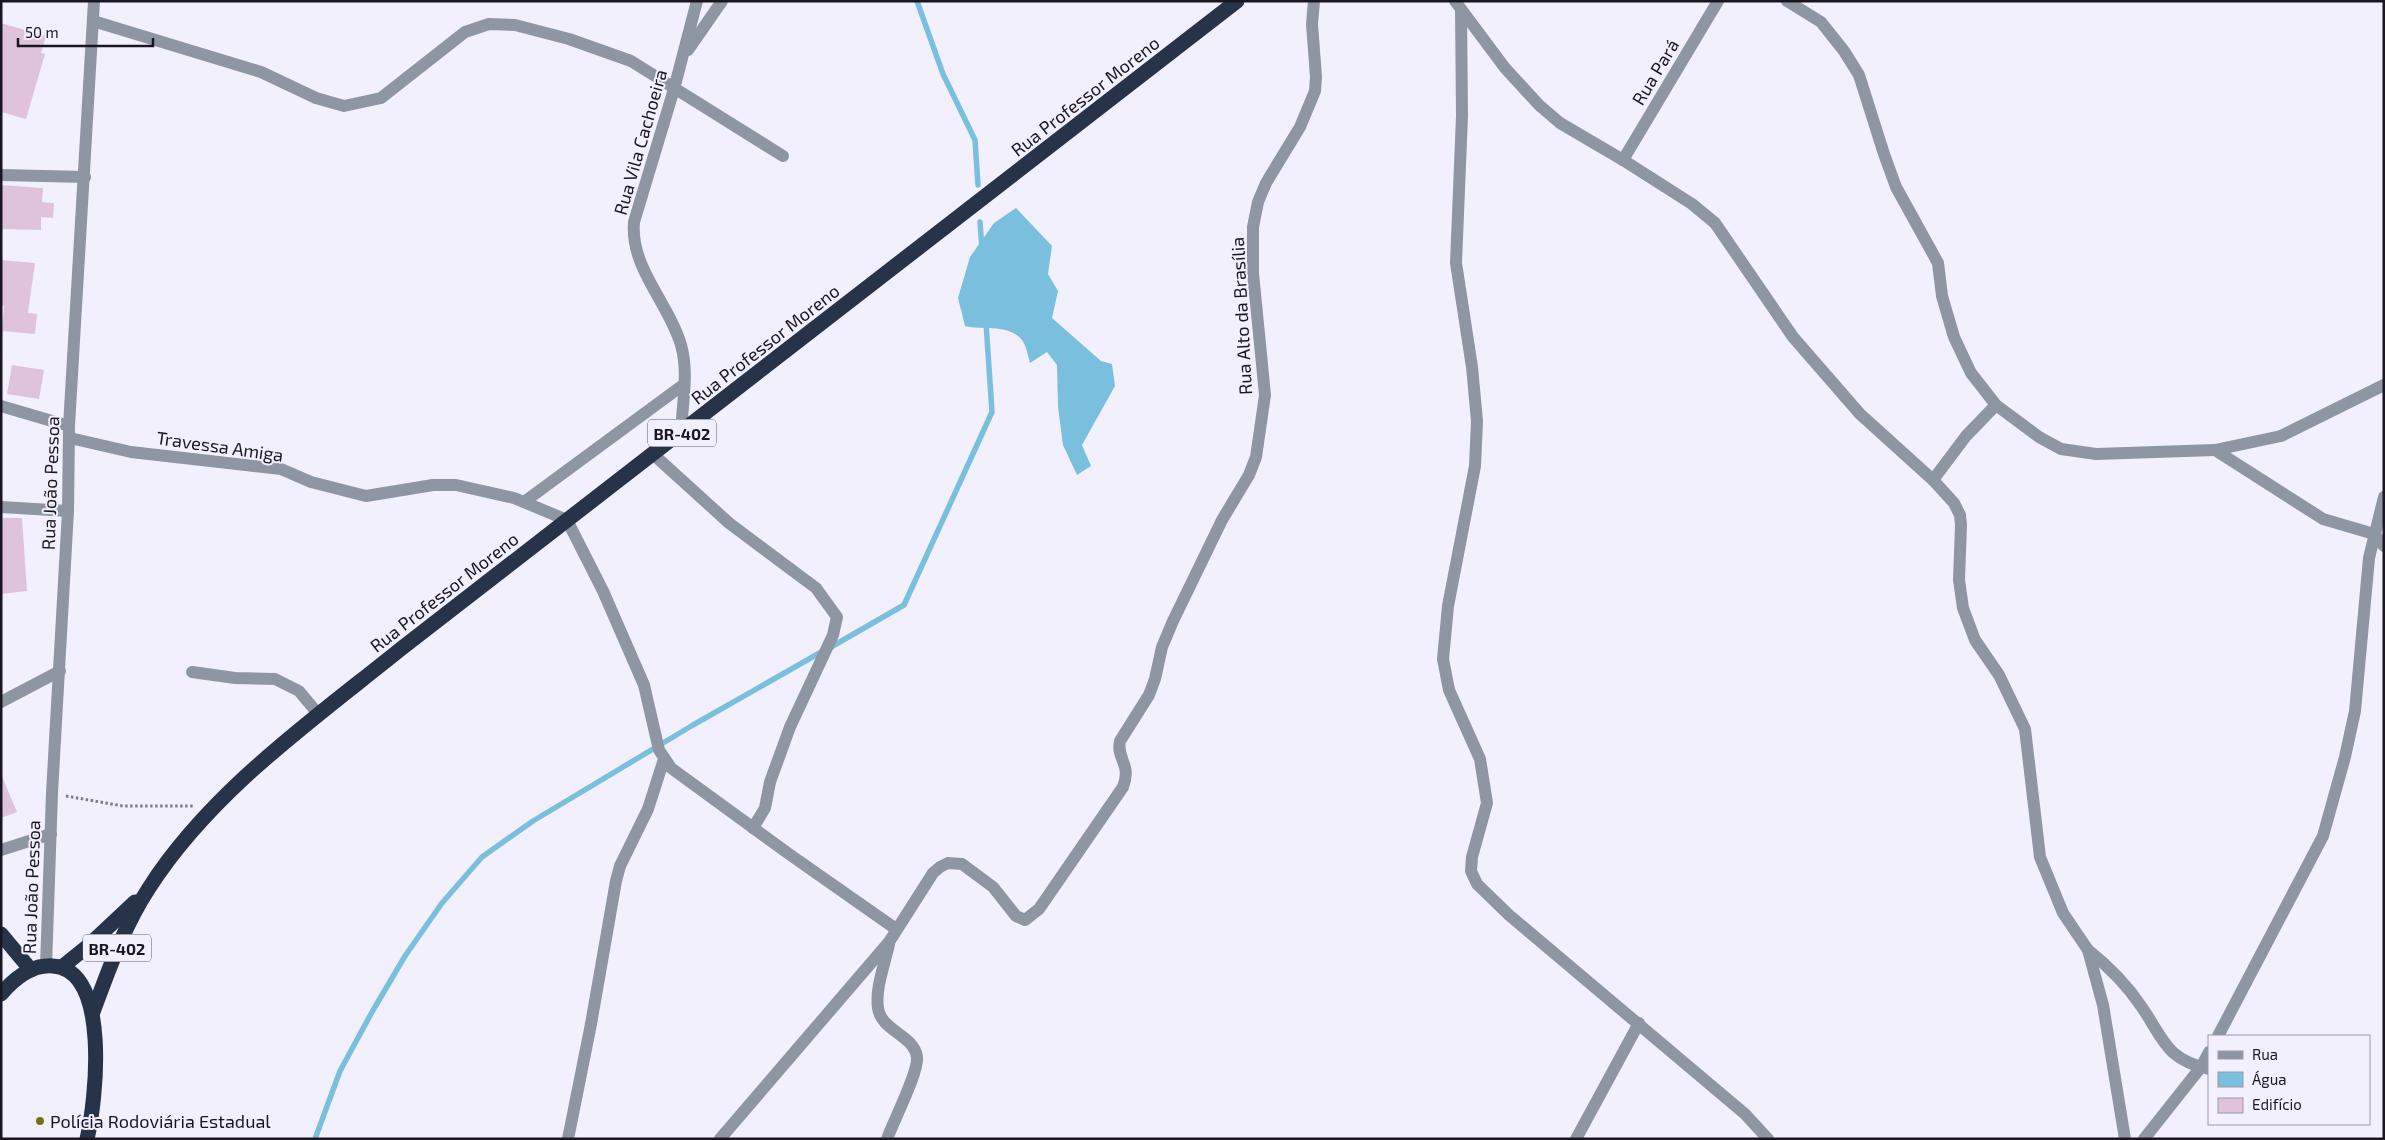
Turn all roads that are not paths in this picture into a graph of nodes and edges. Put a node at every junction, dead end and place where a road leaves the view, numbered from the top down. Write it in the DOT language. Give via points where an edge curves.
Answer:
graph roads {
  1 [pos="94,1"];
  2 [pos="696,1"];
  3 [pos="722,1"];
  4 [pos="1237,1"];
  5 [pos="1314,1"];
  6 [pos="1718,1"];
  7 [pos="1787,1"];
  8 [pos="1804,1"];
  9 [pos="1458,6"];
  10 [pos="93,21"];
  11 [pos="1821,22"];
  12 [pos="683,56"];
  13 [pos="674,89"];
  14 [pos="783,156"];
  15 [pos="1623,160"];
  16 [pos="1,175"];
  17 [pos="85,176"];
  18 [pos="683,385"];
  19 [pos="2384,385"];
  20 [pos="1996,404"];
  21 [pos="1,406"];
  22 [pos="69,432"];
  23 [pos="681,434"];
  24 [pos="2215,450"];
  25 [pos="654,455"];
  26 [pos="1933,480"];
  27 [pos="2384,497"];
  28 [pos="524,502"];
  29 [pos="1,507"];
  30 [pos="68,510"];
  31 [pos="567,520"];
  32 [pos="2374,534"];
  33 [pos="2384,546"];
  34 [pos="60,671"];
  35 [pos="192,672"];
  36 [pos="1,702"];
  37 [pos="320,715"];
  38 [pos="664,759"];
  39 [pos="753,828"];
  40 [pos="51,834"];
  41 [pos="1,850"];
  42 [pos="149,888"];
  43 [pos="896,929"];
  44 [pos="1,934"];
  45 [pos="890,942"];
  46 [pos="2088,950"];
  47 [pos="46,966"];
  48 [pos="62,967"];
  49 [pos="31,970"];
  50 [pos="1,994"];
  51 [pos="93,1012"];
  52 [pos="1639,1023"];
  53 [pos="2219,1035"];
  54 [pos="2205,1068"];
  55 [pos="87,1139"];
  56 [pos="568,1139"];
  57 [pos="720,1139"];
  58 [pos="886,1139"];
  59 [pos="1576,1139"];
  60 [pos="1768,1139"];
  61 [pos="2125,1139"];
  62 [pos="2144,1139"];
  1 -- 10 [label="street, Rua João Pessoa"];
  2 -- 12 [label="street, Rua Vila Cachoeira"];
  3 -- 12 [label="street"];
  4 -- 23 [label="highway, Rua Professor Moreno / BR-402"];
  5 -- 43 [label="street, Rua Alto da Brasília" via="1315,91 1300,128 1266,183 1253,227 1253,273 1265,395 1256,457 1173,621 1150,695 1119,745 1127,769 1122,787 1038,909 1025,920 1020,919 993,887 979,876 962,864 948,864 933,873"];
  6 -- 15 [label="street, Rua Pará"];
  7 -- 11 [label="street"];
  8 -- 11 [label="street"];
  9 -- 15 [label="street" via="1505,68 1539,105 1560,123"];
  9 -- 52 [label="street" via="1462,116 1456,263 1477,421 1475,466 1448,606 1443,659 1449,690 1480,759 1484,780 1487,802 1472,856 1472,871 1477,884 1509,915"];
  10 -- 13 [label="street" via="261,72 316,98 344,106 380,98 465,32 489,24 515,25 614,54 631,61"];
  10 -- 17 [label="street, Rua João Pessoa"];
  11 -- 20 [label="street" via="1859,75 1896,187 1938,263 1942,296 1954,337 1971,373"];
  12 -- 13 [label="street, Rua Vila Cachoeira"];
  13 -- 14 [label="street"];
  13 -- 18 [label="street, Rua Vila Cachoeira" via="634,222 633,235 637,256 681,345"];
  15 -- 26 [label="street" via="1692,204 1715,223 1793,337 1860,414"];
  16 -- 17 [label="street"];
  17 -- 22 [label="street, Rua João Pessoa"];
  18 -- 23 [label="street, Rua Vila Cachoeira"];
  18 -- 28 [label="street"];
  19 -- 24 [label="street" via="2281,436"];
  20 -- 24 [label="street" via="2060,449 2096,454"];
  20 -- 26 [label="street" via="1966,436"];
  21 -- 22 [label="street, Travessa Amiga"];
  22 -- 28 [label="street, Travessa Amiga" via="131,452 281,470 311,482 366,496 432,485 456,485"];
  22 -- 30 [label="street, Rua João Pessoa"];
  23 -- 25 [label="highway, Rua Professor Moreno / BR-402"];
  24 -- 32 [label="street" via="2322,519"];
  25 -- 31 [label="highway, Rua Professor Moreno / BR-402"];
  25 -- 39 [label="street" via="729,523 816,588 837,617 833,635 790,727 770,782 765,808"];
  26 -- 46 [label="street" via="1954,503 1960,515 1959,580 1963,608 1975,640 2000,675 2025,729 2040,857 2063,914"];
  27 -- 32 [label="street"];
  28 -- 31 [label="street, Travessa Amiga"];
  29 -- 30 [label="street"];
  30 -- 34 [label="street, Rua João Pessoa"];
  31 -- 37 [label="highway, Rua Professor Moreno / BR-402"];
  31 -- 38 [label="street" via="603,591 644,685 653,732"];
  32 -- 33 [label="street"];
  32 -- 53 [label="street" via="2354,711 2346,757 2323,836"];
  34 -- 36 [label="street"];
  34 -- 40 [label="street, Rua João Pessoa"];
  35 -- 37 [label="street" via="275,679 299,691"];
  37 -- 42 [label="highway, Rua Professor Moreno / BR-402" via="214,807"];
  38 -- 39 [label="street" via="671,768"];
  38 -- 56 [label="street" via="648,809 616,881"];
  39 -- 43 [label="street"];
  40 -- 41 [label="street"];
  40 -- 47 [label="street, Rua João Pessoa"];
  42 -- 48 [label="highway, BR-402" via="118,920"];
  42 -- 51 [label="highway, BR-402" via="116,949"];
  43 -- 45 [label="street"];
  44 -- 49 [label="highway"];
  45 -- 57 [label="street"];
  45 -- 58 [label="street" via="877,997 879,1014 913,1047 917,1062"];
  46 -- 54 [label="street" via="2107,966 2141,1005 2162,1041 2174,1054"];
  46 -- 61 [label="street" via="2103,1005"];
  47 -- 48 [label="highway"];
  47 -- 49 [label="highway"];
  48 -- 51 [label="highway" via="78,979"];
  49 -- 50 [label="highway" via="12,981"];
  51 -- 55 [label="highway, BR-402" via="95,1069"];
  52 -- 59 [label="street"];
  52 -- 60 [label="street" via="1746,1114"];
  54 -- 62 [label="street"];
}
